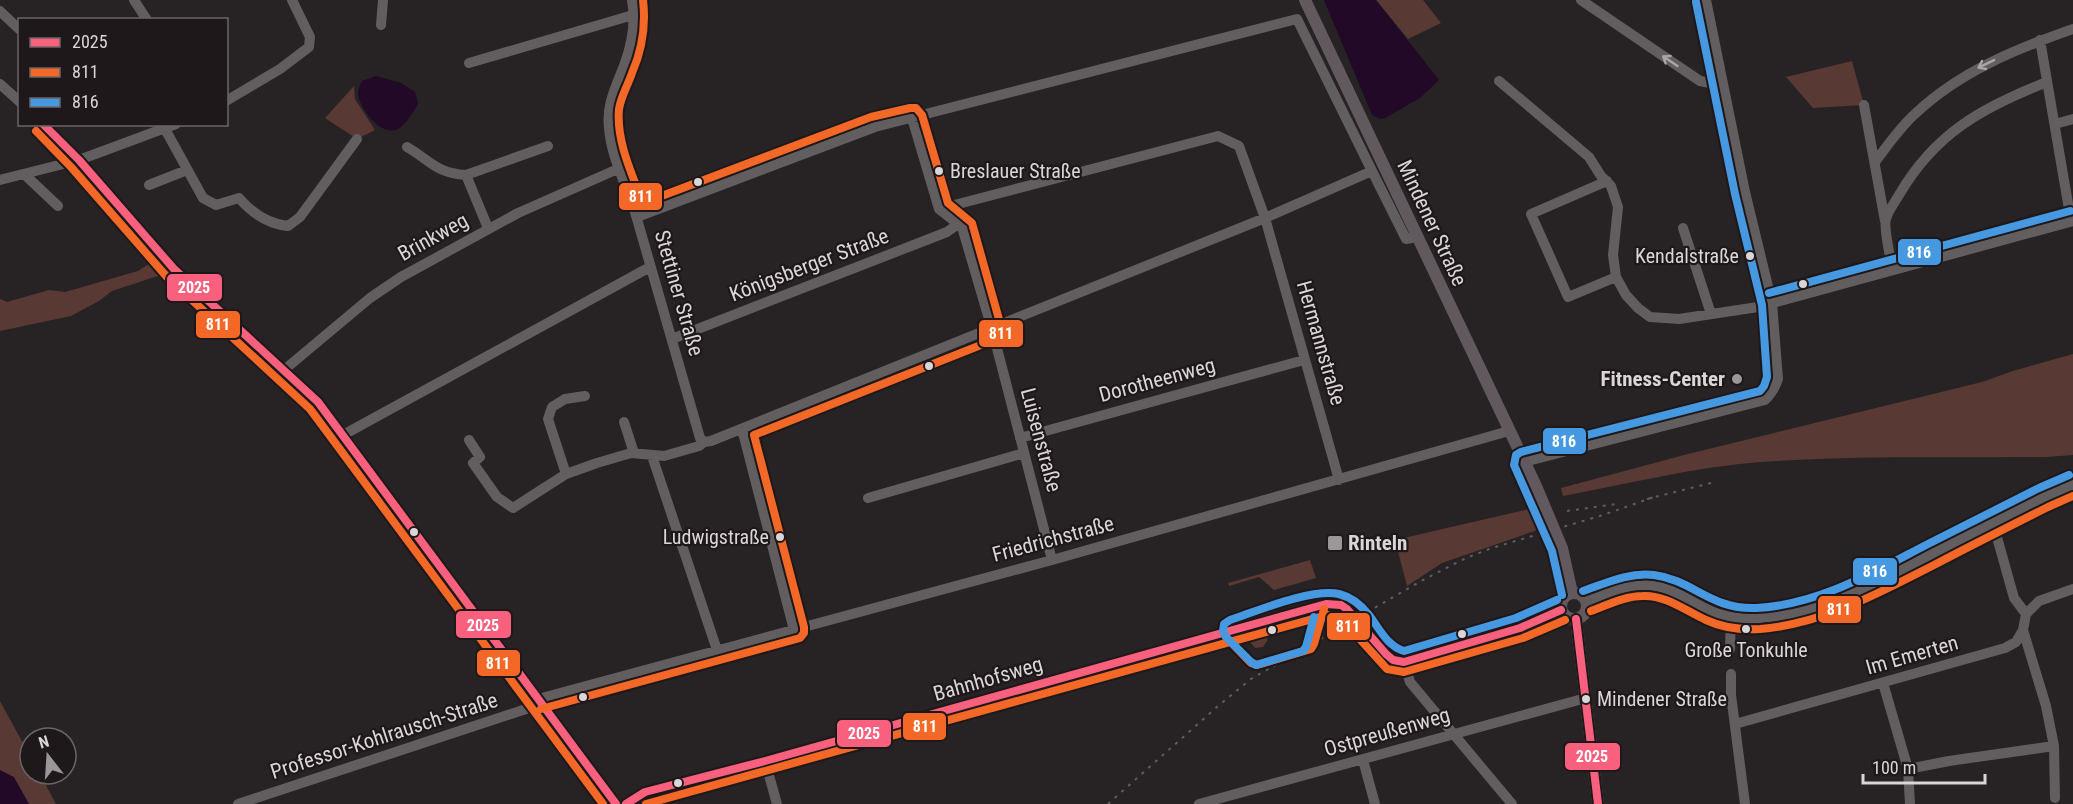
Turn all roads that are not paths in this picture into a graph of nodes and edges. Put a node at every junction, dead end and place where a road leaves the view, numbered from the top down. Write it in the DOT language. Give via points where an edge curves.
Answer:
graph roads {
  1 [pos="134,0"];
  2 [pos="292,0"];
  3 [pos="383,0"];
  4 [pos="632,0"];
  5 [pos="1305,0"];
  6 [pos="1581,0"];
  7 [pos="1706,0"];
  8 [pos="0,10"];
  9 [pos="633,15"];
  10 [pos="146,18"];
  11 [pos="381,25"];
  12 [pos="18,28"];
  13 [pos="2073,29"];
  14 [pos="2040,40"];
  15 [pos="469,63"];
  16 [pos="1499,81"];
  17 [pos="1722,81"];
  18 [pos="2047,82"];
  19 [pos="0,84"];
  20 [pos="18,100"];
  21 [pos="228,100"];
  22 [pos="1864,105"];
  23 [pos="912,117"];
  24 [pos="2073,119"];
  25 [pos="2055,124"];
  26 [pos="45,126"];
  27 [pos="171,127"];
  28 [pos="357,139"];
  29 [pos="548,146"];
  30 [pos="407,147"];
  31 [pos="79,160"];
  32 [pos="1875,162"];
  33 [pos="620,168"];
  34 [pos="187,170"];
  35 [pos="1372,171"];
  36 [pos="24,174"];
  37 [pos="466,175"];
  38 [pos="0,180"];
  39 [pos="1607,181"];
  40 [pos="149,185"];
  41 [pos="57,206"];
  42 [pos="939,208"];
  43 [pos="637,217"];
  44 [pos="1265,218"];
  45 [pos="1885,220"];
  46 [pos="2072,221"];
  47 [pos="958,224"];
  48 [pos="488,228"];
  49 [pos="1683,228"];
  50 [pos="1417,237"];
  51 [pos="650,267"];
  52 [pos="1892,269"];
  53 [pos="1616,277"];
  54 [pos="1772,303"];
  55 [pos="1711,314"];
  56 [pos="992,329"];
  57 [pos="672,339"];
  58 [pos="1304,360"];
  59 [pos="284,370"];
  60 [pos="585,396"];
  61 [pos="624,422"];
  62 [pos="742,429"];
  63 [pos="1509,431"];
  64 [pos="343,435"];
  65 [pos="1020,438"];
  66 [pos="469,440"];
  67 [pos="704,442"];
  68 [pos="634,453"];
  69 [pos="1024,453"];
  70 [pos="652,456"];
  71 [pos="1524,462"];
  72 [pos="566,474"];
  73 [pos="1339,480"];
  74 [pos="2073,485"];
  75 [pos="868,498"];
  76 [pos="1993,523"];
  77 [pos="1052,560"];
  78 [pos="2073,589"];
  79 [pos="1572,593"];
  80 [pos="1587,601"];
  81 [pos="1561,610"];
  82 [pos="2026,614"];
  83 [pos="1731,617"];
  84 [pos="1576,619"];
  85 [pos="794,630"];
  86 [pos="2023,630"];
  87 [pos="1730,649"];
  88 [pos="717,650"];
  89 [pos="1404,662"];
  90 [pos="1731,674"];
  91 [pos="1883,683"];
  92 [pos="1586,698"];
  93 [pos="539,702"];
  94 [pos="1736,724"];
  95 [pos="1453,734"];
  96 [pos="2054,746"];
  97 [pos="1363,760"];
  98 [pos="765,761"];
  99 [pos="1908,769"];
  100 [pos="2055,798"];
  101 [pos="238,804"];
  102 [pos="616,804"];
  103 [pos="626,804"];
  104 [pos="777,804"];
  105 [pos="1200,804"];
  106 [pos="1375,804"];
  107 [pos="1512,804"];
  108 [pos="1598,804"];
  109 [pos="1745,804"];
  110 [pos="1910,804"];
  1 -- 10 [label="street"];
  2 -- 21 [label="street" via="310,38 309,47"];
  3 -- 11 [label="street"];
  4 -- 9 [label="street, Stettiner Straße"];
  5 -- 50 [label="main road, Mindener Straße"];
  17 -- 6 [label="street, one-way" via="1700,81"];
  7 -- 17 [label="street"];
  8 -- 12 [label="street"];
  9 -- 15 [label="street"];
  9 -- 33 [label="street, Stettiner Straße" via="632,41 608,108"];
  13 -- 14 [label="street"];
  14 -- 18 [label="street"];
  14 -- 32 [label="street, one-way" via="1975,69 1952,84 1900,129"];
  16 -- 39 [label="street" via="1589,157"];
  17 -- 54 [label="street"];
  18 -- 25 [label="street"];
  18 -- 45 [label="street" via="2005,98 1950,134 1914,172"];
  19 -- 20 [label="street"];
  22 -- 32 [label="street"];
  23 -- 35 [label="street" via="1297,20"];
  23 -- 42 [label="street"];
  23 -- 43 [label="street" via="875,127"];
  24 -- 25 [label="street"];
  25 -- 46 [label="street"];
  26 -- 31 [label="street"];
  27 -- 31 [label="street"];
  27 -- 34 [label="street"];
  28 -- 34 [label="street" via="300,217 288,226 273,224 239,198 216,205 203,198"];
  29 -- 37 [label="street"];
  30 -- 37 [label="street" via="438,169"];
  31 -- 36 [label="street"];
  31 -- 59 [label="street" via="174,269"];
  32 -- 45 [label="street"];
  33 -- 43 [label="street, Stettiner Straße"];
  33 -- 48 [label="street, Brinkweg"];
  34 -- 40 [label="street"];
  35 -- 44 [label="street"];
  35 -- 50 [label="street" via="1406,239"];
  36 -- 38 [label="street"];
  36 -- 41 [label="street"];
  37 -- 48 [label="street"];
  39 -- 53 [label="street" via="1618,207 1613,255"];
  39 -- 53 [label="street" via="1531,214 1568,297"];
  42 -- 44 [label="street, Hermannstraße" via="1218,136 1239,146"];
  42 -- 47 [label="street"];
  43 -- 51 [label="street, Stettiner Straße"];
  44 -- 56 [label="street"];
  44 -- 58 [label="street, Hermannstraße"];
  45 -- 52 [label="street"];
  46 -- 52 [label="street"];
  47 -- 56 [label="street"];
  47 -- 57 [label="street, Königsberger Straße" via="947,232"];
  48 -- 59 [label="street, Brinkweg" via="370,298"];
  49 -- 55 [label="street"];
  50 -- 63 [label="main road, Mindener Straße"];
  51 -- 57 [label="street, Stettiner Straße"];
  51 -- 64 [label="street"];
  52 -- 54 [label="street"];
  53 -- 55 [label="street" via="1626,295 1650,317 1679,319"];
  54 -- 55 [label="street"];
  54 -- 71 [label="street" via="1778,379 1773,393 1765,399"];
  56 -- 62 [label="street"];
  56 -- 65 [label="street, Luisenstraße"];
  57 -- 67 [label="street, Stettiner Straße"];
  58 -- 65 [label="street, Dorotheenweg"];
  58 -- 73 [label="street, Hermannstraße"];
  59 -- 64 [label="street" via="318,402"];
  60 -- 72 [label="street" via="565,399 552,407 548,419"];
  61 -- 68 [label="street"];
  62 -- 67 [label="street"];
  62 -- 85 [label="street"];
  63 -- 71 [label="main road, Mindener Straße"];
  63 -- 73 [label="street, Friedrichstraße"];
  64 -- 93 [label="street"];
  65 -- 69 [label="street, Luisenstraße"];
  66 -- 72 [label="street" via="480,457 473,463 497,497 513,508"];
  67 -- 70 [label="street" via="664,456"];
  68 -- 70 [label="street"];
  68 -- 72 [label="street"];
  69 -- 75 [label="street"];
  69 -- 77 [label="street, Luisenstraße"];
  70 -- 88 [label="street"];
  71 -- 79 [label="main road, Mindener Straße" via="1562,548"];
  73 -- 77 [label="street, Friedrichstraße"];
  74 -- 76 [label="street"];
  76 -- 82 [label="street" via="2014,598"];
  76 -- 83 [label="street" via="1855,593 1789,614"];
  77 -- 85 [label="street, Friedrichstraße"];
  78 -- 82 [label="street" via="2039,601"];
  79 -- 80 [label="main road" via="1581,594"];
  79 -- 81 [label="main road" via="1562,601"];
  80 -- 83 [label="street" via="1632,586 1658,586"];
  80 -- 84 [label="main road" via="1586,613"];
  81 -- 84 [label="main road" via="1565,616"];
  81 -- 89 [label="street" via="1512,631"];
  82 -- 86 [label="street"];
  83 -- 87 [label="street"];
  84 -- 92 [label="main road"];
  85 -- 88 [label="street, Friedrichstraße"];
  86 -- 91 [label="street, Im Emerten" via="2016,642 2005,648"];
  86 -- 96 [label="street"];
  88 -- 93 [label="street, Friedrichstraße"];
  89 -- 95 [label="street" via="1410,682"];
  89 -- 98 [label="street, Bahnhofsweg" via="1386,654 1341,605 1326,604"];
  90 -- 94 [label="street"];
  91 -- 94 [label="street, Im Emerten"];
  91 -- 99 [label="street"];
  92 -- 95 [label="street, Ostpreußenweg"];
  92 -- 108 [label="main road"];
  93 -- 101 [label="street, Professor-Kohlrausch-Straße"];
  93 -- 102 [label="street"];
  94 -- 109 [label="street"];
  95 -- 97 [label="street, Ostpreußenweg"];
  95 -- 107 [label="street"];
  96 -- 99 [label="street"];
  96 -- 100 [label="street"];
  97 -- 105 [label="street, Ostpreußenweg"];
  97 -- 106 [label="street"];
  98 -- 103 [label="street, Bahnhofsweg" via="645,792"];
  98 -- 104 [label="street"];
  99 -- 110 [label="street"];
}
